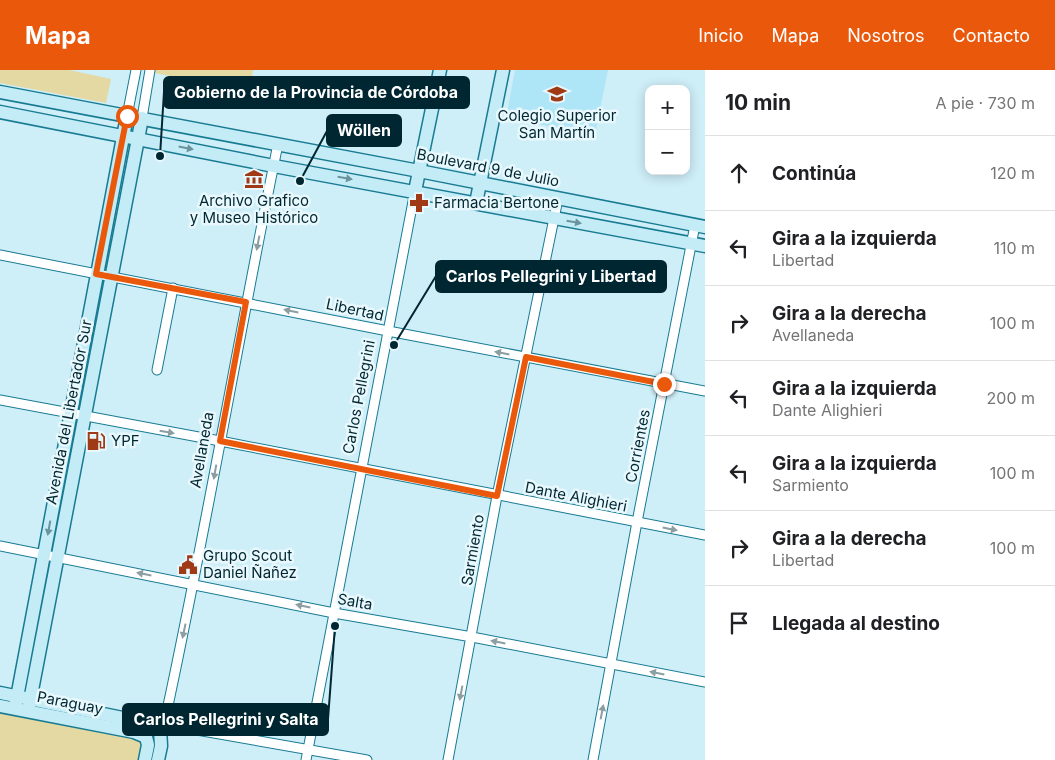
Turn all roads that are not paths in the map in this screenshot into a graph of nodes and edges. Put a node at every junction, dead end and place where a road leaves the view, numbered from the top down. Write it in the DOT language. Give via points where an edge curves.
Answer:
graph roads {
  1 [pos="136,70"];
  2 [pos="150,70"];
  3 [pos="440,70"];
  4 [pos="503,70"];
  5 [pos="0,92"];
  6 [pos="0,112"];
  7 [pos="127,116"];
  8 [pos="142,118"];
  9 [pos="123,136"];
  10 [pos="138,139"];
  11 [pos="278,144"];
  12 [pos="274,166"];
  13 [pos="419,171"];
  14 [pos="480,183"];
  15 [pos="415,191"];
  16 [pos="558,199"];
  17 [pos="476,203"];
  18 [pos="555,219"];
  19 [pos="700,226"];
  20 [pos="692,244"];
  21 [pos="705,246"];
  22 [pos="0,255"];
  23 [pos="96,274"];
  24 [pos="112,277"];
  25 [pos="173,288"];
  26 [pos="246,302"];
  27 [pos="388,331"];
  28 [pos="526,357"];
  29 [pos="157,370"];
  30 [pos="664,384"];
  31 [pos="705,391"];
  32 [pos="0,400"];
  33 [pos="70,414"];
  34 [pos="85,417"];
  35 [pos="220,441"];
  36 [pos="362,470"];
  37 [pos="497,496"];
  38 [pos="637,522"];
  39 [pos="705,535"];
  40 [pos="0,546"];
  41 [pos="44,554"];
  42 [pos="58,557"];
  43 [pos="194,584"];
  44 [pos="334,613"];
  45 [pos="472,637"];
  46 [pos="611,664"];
  47 [pos="705,682"];
  48 [pos="0,693"];
  49 [pos="16,702"];
  50 [pos="30,705"];
  51 [pos="0,706"];
  52 [pos="160,728"];
  53 [pos="146,737"];
  54 [pos="308,749"];
  55 [pos="145,760"];
  56 [pos="158,760"];
  57 [pos="306,760"];
  58 [pos="367,760"];
  59 [pos="448,760"];
  60 [pos="593,760"];
  1 -- 7 [label="street"];
  2 -- 8 [label="street"];
  3 -- 13 [label="main road, Carlos Pellegrini"];
  4 -- 14 [label="main road"];
  5 -- 7 [label="main road, Boulevard 9 de Julio"];
  6 -- 9 [label="main road"];
  7 -- 8 [label="main road, Boulevard 9 de Julio"];
  7 -- 9 [label="main road, Avenida del Libertador Sur"];
  8 -- 10 [label="main road, Avenida del Libertador Sur"];
  8 -- 11 [label="main road, Boulevard 9 de Julio"];
  9 -- 10 [label="main road"];
  9 -- 23 [label="main road, Avenida del Libertador Sur"];
  10 -- 12 [label="main road, one-way"];
  10 -- 24 [label="main road, Avenida del Libertador Sur"];
  11 -- 12 [label="street, Avellaneda"];
  11 -- 13 [label="main road, Boulevard 9 de Julio"];
  12 -- 15 [label="main road, one-way"];
  12 -- 26 [label="street, Avellaneda, one-way"];
  13 -- 14 [label="main road, Boulevard 9 de Julio"];
  13 -- 15 [label="main road, Carlos Pellegrini"];
  14 -- 16 [label="main road, Boulevard 9 de Julio"];
  14 -- 17 [label="main road"];
  15 -- 17 [label="main road"];
  15 -- 27 [label="street, Carlos Pellegrini"];
  16 -- 18 [label="street, Sarmiento"];
  16 -- 19 [label="main road, Boulevard 9 de Julio"];
  17 -- 18 [label="main road"];
  18 -- 20 [label="main road, one-way"];
  18 -- 28 [label="street, Sarmiento"];
  19 -- 20 [label="street, Corrientes"];
  20 -- 21 [label="main road"];
  20 -- 30 [label="street, Corrientes"];
  22 -- 23 [label="street, Libertad"];
  23 -- 24 [label="street, Libertad"];
  23 -- 33 [label="main road, Avenida del Libertador Sur"];
  24 -- 25 [label="street, Libertad"];
  24 -- 34 [label="main road, Avenida del Libertador Sur"];
  25 -- 26 [label="street, Libertad"];
  25 -- 29 [label="street"];
  27 -- 26 [label="street, Libertad, one-way"];
  26 -- 35 [label="street, Avellaneda"];
  28 -- 27 [label="street, Libertad, one-way"];
  27 -- 36 [label="street, Carlos Pellegrini"];
  28 -- 30 [label="street, Libertad"];
  28 -- 37 [label="street, Sarmiento"];
  30 -- 31 [label="street, Libertad"];
  30 -- 38 [label="street, Corrientes"];
  32 -- 33 [label="street, Dante Alighieri"];
  33 -- 34 [label="street, Dante Alighieri"];
  33 -- 41 [label="main road, Avenida del Libertador Sur, one-way"];
  34 -- 35 [label="street, Dante Alighieri, one-way"];
  34 -- 42 [label="main road, Avenida del Libertador Sur"];
  35 -- 36 [label="street, Dante Alighieri"];
  35 -- 43 [label="street, Avellaneda, one-way"];
  36 -- 37 [label="street, Dante Alighieri"];
  36 -- 44 [label="street, Carlos Pellegrini"];
  37 -- 38 [label="street, Dante Alighieri"];
  37 -- 45 [label="street, Sarmiento"];
  38 -- 39 [label="street, Dante Alighieri, one-way"];
  38 -- 46 [label="street, Corrientes"];
  40 -- 41 [label="street, Salta"];
  41 -- 42 [label="street, Salta"];
  41 -- 49 [label="main road, Avenida del Libertador Sur"];
  43 -- 42 [label="street, Salta, one-way"];
  42 -- 50 [label="main road, Avenida del Libertador Sur"];
  44 -- 43 [label="street, Salta, one-way"];
  43 -- 52 [label="street, Avellaneda, one-way" via="166,715"];
  44 -- 45 [label="street, Salta"];
  44 -- 54 [label="street, Carlos Pellegrini"];
  46 -- 45 [label="street, Salta, one-way"];
  45 -- 59 [label="street, Sarmiento, one-way"];
  47 -- 46 [label="street, Salta, one-way"];
  60 -- 46 [label="street, Corrientes, one-way"];
  48 -- 49 [label="main road, Paraguay"];
  49 -- 50 [label="main road, Paraguay"];
  49 -- 51 [label="main road, Paraguay"];
  50 -- 52 [label="main road, Paraguay" via="152,724"];
  50 -- 53 [label="main road, Paraguay"];
  52 -- 53 [label="main road"];
  52 -- 54 [label="street, Paraguay" via="174,726"];
  52 -- 56 [label="main road, Avellaneda"];
  53 -- 55 [label="main road"];
  54 -- 57 [label="street, Carlos Pellegrini"];
  54 -- 58 [label="street, Paraguay"];
}
